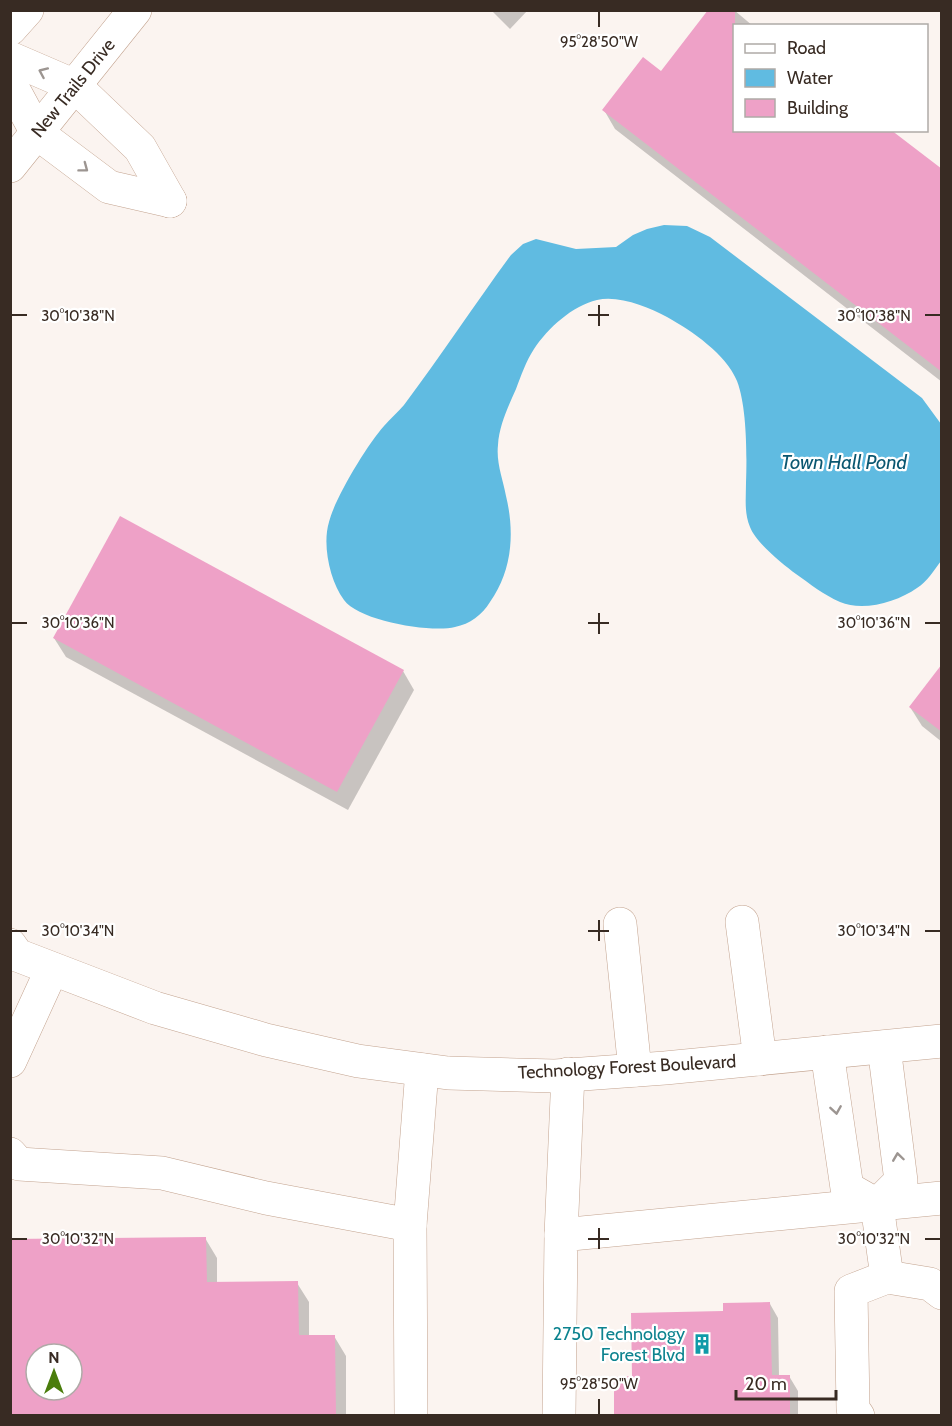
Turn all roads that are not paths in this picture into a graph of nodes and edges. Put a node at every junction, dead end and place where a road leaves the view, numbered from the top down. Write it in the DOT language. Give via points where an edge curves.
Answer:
graph roads {
  1 [pos="27,10"];
  2 [pos="135,10"];
  3 [pos="10,29"];
  4 [pos="10,58"];
  5 [pos="10,83"];
  6 [pos="75,86"];
  7 [pos="37,133"];
  8 [pos="10,166"];
  9 [pos="742,922"];
  10 [pos="620,924"];
  11 [pos="13,952"];
  12 [pos="52,969"];
  13 [pos="942,1041"];
  14 [pos="884,1047"];
  15 [pos="827,1052"];
  16 [pos="760,1059"];
  17 [pos="10,1061"];
  18 [pos="422,1070"];
  19 [pos="635,1070"];
  20 [pos="568,1074"];
  21 [pos="10,1154"];
  22 [pos="942,1198"];
  23 [pos="877,1205"];
  24 [pos="410,1225"];
  25 [pos="561,1235"];
  26 [pos="887,1277"];
  27 [pos="942,1293"];
  28 [pos="411,1416"];
  29 [pos="559,1416"];
  30 [pos="858,1416"];
  1 -- 3 [label="street"];
  2 -- 6 [label="street, New Trails Drive"];
  6 -- 4 [label="street, one-way"];
  5 -- 7 [label="street"];
  6 -- 7 [label="street, New Trails Drive"];
  7 -- 6 [label="street, one-way" via="109,187 170,201 140,148"];
  7 -- 8 [label="street, New Trails Drive"];
  9 -- 16 [label="street"];
  10 -- 19 [label="street"];
  11 -- 12 [label="street, Technology Forest Boulevard"];
  12 -- 17 [label="street"];
  12 -- 18 [label="street, Technology Forest Boulevard" via="155,1008 266,1040 358,1061"];
  13 -- 14 [label="street, Technology Forest Boulevard"];
  14 -- 15 [label="street, Technology Forest Boulevard"];
  23 -- 14 [label="street, one-way" via="901,1181"];
  15 -- 16 [label="street, Technology Forest Boulevard"];
  15 -- 23 [label="street, one-way" via="848,1188"];
  16 -- 19 [label="street, Technology Forest Boulevard"];
  18 -- 20 [label="street, Technology Forest Boulevard"];
  18 -- 24 [label="street"];
  19 -- 20 [label="street, Technology Forest Boulevard"];
  20 -- 25 [label="street"];
  21 -- 24 [label="street" via="19,1164 162,1173 266,1198"];
  22 -- 23 [label="street"];
  23 -- 25 [label="street"];
  23 -- 26 [label="street"];
  24 -- 28 [label="street"];
  25 -- 29 [label="street"];
  26 -- 27 [label="street" via="930,1284"];
  26 -- 30 [label="street" via="851,1291 853,1409"];
}
